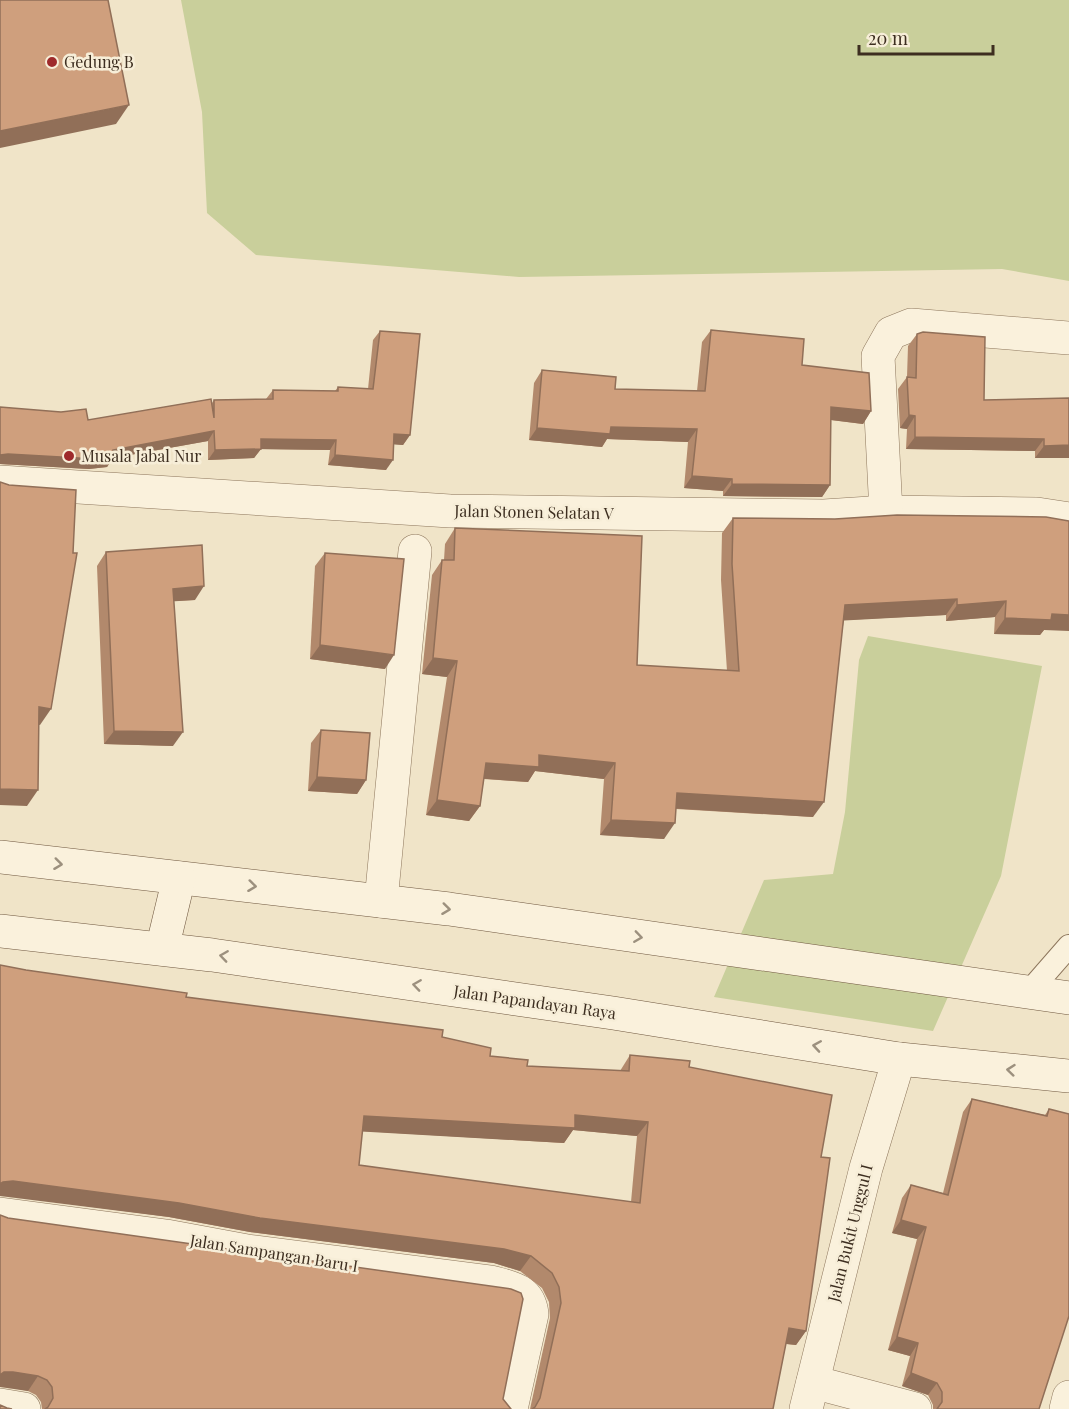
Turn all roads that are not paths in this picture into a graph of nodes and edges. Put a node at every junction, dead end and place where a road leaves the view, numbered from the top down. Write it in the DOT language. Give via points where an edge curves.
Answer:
graph roads {
  1 [pos="1069,338"];
  2 [pos="0,482"];
  3 [pos="886,512"];
  4 [pos="1069,519"];
  5 [pos="415,551"];
  6 [pos="0,857"];
  7 [pos="179,878"];
  8 [pos="381,901"];
  9 [pos="0,931"];
  10 [pos="1069,946"];
  11 [pos="162,949"];
  12 [pos="1028,993"];
  13 [pos="1069,998"];
  14 [pos="899,1059"];
  15 [pos="1069,1076"];
  16 [pos="0,1214"];
  17 [pos="809,1396"];
  18 [pos="1069,1397"];
  19 [pos="0,1405"];
  20 [pos="24,1409"];
  21 [pos="511,1409"];
  22 [pos="915,1409"];
  23 [pos="1066,1409"];
  1 -- 3 [label="street" via="911,325 891,333 878,356"];
  2 -- 3 [label="street, Jalan Stonen Selatan V" via="450,511 824,516"];
  3 -- 4 [label="street, Jalan Stonen Selatan V" via="1037,514"];
  5 -- 8 [label="street"];
  6 -- 7 [label="street, one-way"];
  7 -- 8 [label="street, one-way"];
  7 -- 11 [label="street"];
  8 -- 12 [label="street, one-way"];
  9 -- 11 [label="street, Jalan Papandayan Raya"];
  10 -- 12 [label="lane"];
  14 -- 11 [label="street, Jalan Papandayan Raya, one-way"];
  12 -- 13 [label="street"];
  15 -- 14 [label="street, Jalan Papandayan Raya, one-way"];
  14 -- 17 [label="street, Jalan Bukit Unggul I" via="860,1190"];
  16 -- 21 [label="street, Jalan Sampangan Baru I" via="491,1282 520,1290 530,1301 532,1314"];
  17 -- 22 [label="street"];
  18 -- 23 [label="street"];
  19 -- 20 [label="street"];
}
